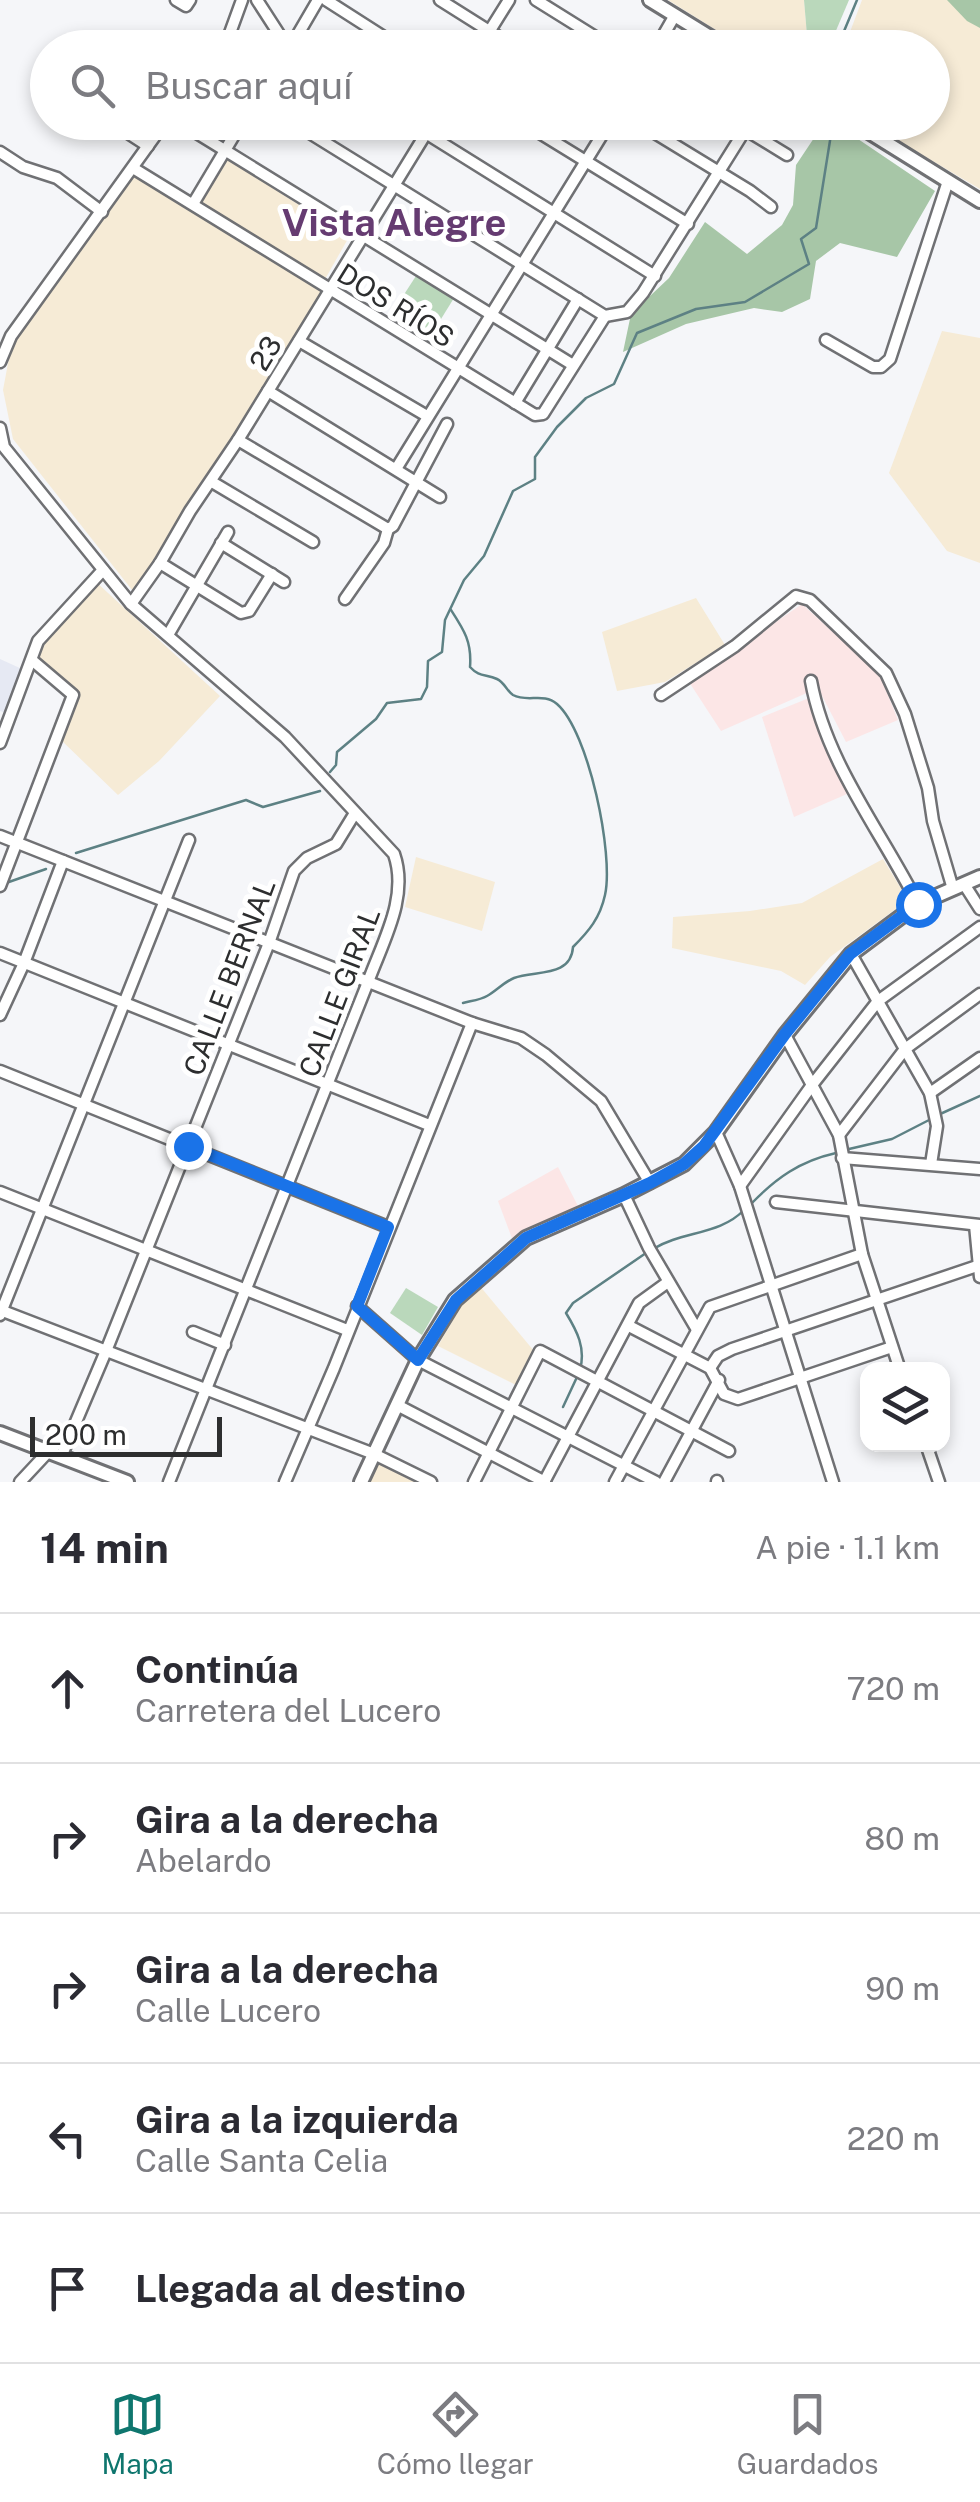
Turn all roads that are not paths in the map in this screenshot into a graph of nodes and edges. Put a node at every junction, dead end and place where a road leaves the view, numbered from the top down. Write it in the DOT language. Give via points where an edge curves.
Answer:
graph roads {
  1 [pos="242,0"];
  2 [pos="257,0"];
  3 [pos="318,0"];
  4 [pos="326,0"];
  5 [pos="440,0"];
  6 [pos="509,0"];
  7 [pos="536,0"];
  8 [pos="650,0"];
  9 [pos="674,15"];
  10 [pos="231,30"];
  11 [pos="277,30"];
  12 [pos="300,30"];
  13 [pos="373,30"];
  14 [pos="488,30"];
  15 [pos="491,30"];
  16 [pos="585,30"];
  17 [pos="666,30"];
  18 [pos="699,30"];
  19 [pos="139,140"];
  20 [pos="152,140"];
  21 [pos="209,140"];
  22 [pos="231,140"];
  23 [pos="320,140"];
  24 [pos="422,140"];
  25 [pos="436,140"];
  26 [pos="551,140"];
  27 [pos="599,140"];
  28 [pos="667,140"];
  29 [pos="739,140"];
  30 [pos="766,140"];
  31 [pos="882,140"];
  32 [pos="148,146"];
  33 [pos="225,150"];
  34 [pos="0,152"];
  35 [pos="786,155"];
  36 [pos="586,162"];
  37 [pos="133,168"];
  38 [pos="720,173"];
  39 [pos="948,181"];
  40 [pos="393,186"];
  41 [pos="980,202"];
  42 [pos="193,204"];
  43 [pos="772,207"];
  44 [pos="102,212"];
  45 [pos="555,214"];
  46 [pos="688,224"];
  47 [pos="362,238"];
  48 [pos="525,264"];
  49 [pos="655,276"];
  50 [pos="330,290"];
  51 [pos="578,299"];
  52 [pos="492,316"];
  53 [pos="610,316"];
  54 [pos="826,340"];
  55 [pos="299,341"];
  56 [pos="547,350"];
  57 [pos="0,362"];
  58 [pos="573,365"];
  59 [pos="458,369"];
  60 [pos="268,390"];
  61 [pos="515,403"];
  62 [pos="427,416"];
  63 [pos="447,424"];
  64 [pos="0,428"];
  65 [pos="238,440"];
  66 [pos="4,447"];
  67 [pos="0,460"];
  68 [pos="396,469"];
  69 [pos="212,482"];
  70 [pos="415,482"];
  71 [pos="440,497"];
  72 [pos="386,529"];
  73 [pos="228,532"];
  74 [pos="313,542"];
  75 [pos="221,543"];
  76 [pos="160,563"];
  77 [pos="103,570"];
  78 [pos="272,574"];
  79 [pos="284,582"];
  80 [pos="197,586"];
  81 [pos="344,598"];
  82 [pos="131,604"];
  83 [pos="168,636"];
  84 [pos="33,661"];
  85 [pos="812,681"];
  86 [pos="660,695"];
  87 [pos="4,719"];
  88 [pos="0,743"];
  89 [pos="355,814"];
  90 [pos="0,836"];
  91 [pos="189,840"];
  92 [pos="17,842"];
  93 [pos="63,861"];
  94 [pos="980,878"];
  95 [pos="0,886"];
  96 [pos="958,886"];
  97 [pos="165,901"];
  98 [pos="918,904"];
  99 [pos="980,909"];
  100 [pos="980,927"];
  101 [pos="269,943"];
  102 [pos="0,953"];
  103 [pos="850,954"];
  104 [pos="24,963"];
  105 [pos="368,982"];
  106 [pos="980,994"];
  107 [pos="878,1001"];
  108 [pos="123,1002"];
  109 [pos="0,1015"];
  110 [pos="472,1024"];
  111 [pos="785,1034"];
  112 [pos="227,1044"];
  113 [pos="905,1050"];
  114 [pos="980,1058"];
  115 [pos="0,1071"];
  116 [pos="328,1084"];
  117 [pos="812,1085"];
  118 [pos="930,1093"];
  119 [pos="83,1104"];
  120 [pos="429,1125"];
  121 [pos="716,1132"];
  122 [pos="838,1135"];
  123 [pos="188,1146"];
  124 [pos="842,1158"];
  125 [pos="932,1164"];
  126 [pos="980,1169"];
  127 [pos="650,1183"];
  128 [pos="287,1186"];
  129 [pos="740,1186"];
  130 [pos="0,1192"];
  131 [pos="624,1195"];
  132 [pos="776,1202"];
  133 [pos="42,1210"];
  134 [pos="852,1210"];
  135 [pos="977,1225"];
  136 [pos="388,1227"];
  137 [pos="146,1249"];
  138 [pos="862,1254"];
  139 [pos="978,1271"];
  140 [pos="668,1282"];
  141 [pos="772,1286"];
  142 [pos="248,1289"];
  143 [pos="878,1300"];
  144 [pos="357,1306"];
  145 [pos="0,1312"];
  146 [pos="629,1326"];
  147 [pos="696,1328"];
  148 [pos="348,1330"];
  149 [pos="786,1331"];
  150 [pos="193,1332"];
  151 [pos="225,1345"];
  152 [pos="892,1347"];
  153 [pos="106,1351"];
  154 [pos="683,1354"];
  155 [pos="418,1360"];
  156 [pos="897,1362"];
  157 [pos="710,1368"];
  158 [pos="802,1377"];
  159 [pos="597,1380"];
  160 [pos="720,1380"];
  161 [pos="207,1388"];
  162 [pos="397,1406"];
  163 [pos="512,1408"];
  164 [pos="654,1410"];
  165 [pos="306,1429"];
  166 [pos="692,1430"];
  167 [pos="0,1433"];
  168 [pos="568,1437"];
  169 [pos="730,1452"];
  170 [pos="929,1452"];
  171 [pos="489,1453"];
  172 [pos="54,1454"];
  173 [pos="374,1454"];
  174 [pos="624,1466"];
  175 [pos="20,1482"];
  176 [pos="127,1482"];
  177 [pos="169,1482"];
  178 [pos="285,1482"];
  179 [pos="361,1482"];
  180 [pos="431,1482"];
  181 [pos="474,1482"];
  182 [pos="544,1482"];
  183 [pos="615,1482"];
  184 [pos="656,1482"];
  185 [pos="664,1482"];
  186 [pos="833,1482"];
  187 [pos="939,1482"];
  1 -- 10 [label="street"];
  2 -- 11 [label="street"];
  3 -- 12 [label="street"];
  4 -- 13 [label="street"];
  5 -- 14 [label="street"];
  6 -- 15 [label="street"];
  7 -- 16 [label="street"];
  8 -- 9 [label="main road"];
  9 -- 17 [label="street"];
  9 -- 18 [label="main road"];
  19 -- 32 [label="street"];
  20 -- 32 [label="street"];
  21 -- 33 [label="street"];
  22 -- 33 [label="street"];
  23 -- 40 [label="street"];
  24 -- 40 [label="street, 23"];
  25 -- 45 [label="street"];
  26 -- 36 [label="street"];
  27 -- 36 [label="street"];
  28 -- 38 [label="street"];
  29 -- 38 [label="street"];
  30 -- 35 [label="street"];
  31 -- 39 [label="main road"];
  32 -- 37 [label="street"];
  33 -- 42 [label="street"];
  33 -- 47 [label="street"];
  34 -- 44 [label="street" via="57,178"];
  36 -- 45 [label="street"];
  36 -- 46 [label="street"];
  37 -- 42 [label="street, DOS RÍOS"];
  37 -- 44 [label="street"];
  38 -- 43 [label="street"];
  38 -- 46 [label="street"];
  39 -- 41 [label="main road"];
  39 -- 54 [label="street" via="890,359 873,366"];
  40 -- 47 [label="street, 23"];
  40 -- 48 [label="street"];
  42 -- 50 [label="street, DOS RÍOS"];
  44 -- 57 [label="street" via="11,336"];
  45 -- 48 [label="street"];
  45 -- 49 [label="street"];
  46 -- 49 [label="street"];
  47 -- 50 [label="street, 23"];
  47 -- 52 [label="street"];
  48 -- 51 [label="street"];
  48 -- 52 [label="street"];
  49 -- 53 [label="street" via="627,312"];
  50 -- 55 [label="street, 23"];
  50 -- 59 [label="street, DOS RÍOS"];
  51 -- 53 [label="street"];
  51 -- 56 [label="street"];
  52 -- 56 [label="street"];
  52 -- 59 [label="street"];
  53 -- 58 [label="street"];
  55 -- 60 [label="street, 23"];
  55 -- 62 [label="street"];
  56 -- 58 [label="street"];
  56 -- 61 [label="street"];
  58 -- 61 [label="street, DOS RÍOS" via="542,414"];
  59 -- 61 [label="street, DOS RÍOS"];
  59 -- 62 [label="street"];
  60 -- 65 [label="street, 23"];
  60 -- 68 [label="street"];
  62 -- 68 [label="street"];
  63 -- 70 [label="street"];
  64 -- 66 [label="street"];
  65 -- 69 [label="street, 23"];
  65 -- 72 [label="street"];
  66 -- 67 [label="street"];
  66 -- 77 [label="street, CALLE GIRAL"];
  68 -- 70 [label="street"];
  69 -- 74 [label="street"];
  69 -- 76 [label="street, 23"];
  70 -- 71 [label="street"];
  70 -- 72 [label="street"];
  72 -- 81 [label="street" via="384,542"];
  73 -- 75 [label="street"];
  75 -- 78 [label="street"];
  75 -- 80 [label="street"];
  76 -- 80 [label="street"];
  76 -- 82 [label="street, 23"];
  77 -- 82 [label="street, CALLE GIRAL"];
  77 -- 84 [label="street" via="41,636"];
  78 -- 79 [label="street"];
  78 -- 80 [label="street" via="249,611 241,613"];
  80 -- 83 [label="street"];
  82 -- 83 [label="street, CALLE GIRAL"];
  83 -- 89 [label="street, CALLE GIRAL" via="286,736"];
  84 -- 87 [label="street"];
  84 -- 92 [label="street" via="74,695"];
  85 -- 98 [label="street" via="817,711 846,778"];
  86 -- 96 [label="street" via="796,596 810,600 886,673"];
  87 -- 88 [label="street"];
  89 -- 101 [label="street, CALLE BERNAL" via="336,844 294,871"];
  89 -- 105 [label="street, CALLE GIRAL" via="399,867 395,910"];
  90 -- 92 [label="street"];
  91 -- 97 [label="street"];
  92 -- 93 [label="street"];
  92 -- 95 [label="street"];
  93 -- 97 [label="street"];
  93 -- 104 [label="street"];
  94 -- 96 [label="main road"];
  96 -- 98 [label="main road"];
  96 -- 99 [label="street"];
  97 -- 101 [label="street"];
  97 -- 108 [label="street"];
  98 -- 103 [label="main road"];
  100 -- 107 [label="street"];
  101 -- 105 [label="street"];
  101 -- 112 [label="street, CALLE BERNAL"];
  102 -- 104 [label="street"];
  103 -- 107 [label="street"];
  103 -- 111 [label="main road"];
  104 -- 108 [label="street"];
  104 -- 109 [label="street"];
  105 -- 110 [label="street"];
  105 -- 116 [label="street, CALLE GIRAL"];
  106 -- 113 [label="street"];
  107 -- 113 [label="street"];
  107 -- 117 [label="street"];
  108 -- 112 [label="street"];
  108 -- 119 [label="street"];
  110 -- 120 [label="street"];
  110 -- 127 [label="street" via="520,1038 601,1101"];
  111 -- 117 [label="street"];
  111 -- 121 [label="main road"];
  112 -- 116 [label="street"];
  112 -- 123 [label="street, CALLE BERNAL"];
  113 -- 118 [label="street"];
  113 -- 122 [label="street"];
  114 -- 118 [label="street"];
  115 -- 119 [label="street"];
  116 -- 120 [label="street"];
  116 -- 128 [label="street, CALLE GIRAL"];
  117 -- 122 [label="street"];
  117 -- 129 [label="street"];
  118 -- 125 [label="street" via="936,1126"];
  119 -- 123 [label="street"];
  119 -- 133 [label="street"];
  120 -- 136 [label="street"];
  121 -- 127 [label="main road" via="684,1164"];
  121 -- 129 [label="street"];
  122 -- 124 [label="street"];
  123 -- 128 [label="street"];
  123 -- 137 [label="street, CALLE BERNAL"];
  124 -- 125 [label="street"];
  124 -- 134 [label="street"];
  125 -- 126 [label="street"];
  127 -- 131 [label="main road"];
  128 -- 136 [label="street"];
  128 -- 142 [label="street, CALLE GIRAL"];
  129 -- 141 [label="street"];
  130 -- 133 [label="street"];
  131 -- 140 [label="street"];
  131 -- 155 [label="main road" via="526,1238 456,1300"];
  132 -- 134 [label="street"];
  133 -- 137 [label="street"];
  133 -- 145 [label="street"];
  134 -- 135 [label="street"];
  134 -- 138 [label="street"];
  135 -- 139 [label="street"];
  136 -- 144 [label="street"];
  137 -- 142 [label="street"];
  137 -- 153 [label="street, CALLE BERNAL"];
  138 -- 141 [label="street"];
  138 -- 143 [label="street"];
  139 -- 143 [label="street"];
  140 -- 146 [label="street" via="639,1304"];
  140 -- 147 [label="street"];
  141 -- 147 [label="street" via="710,1307"];
  141 -- 149 [label="street"];
  142 -- 148 [label="street"];
  142 -- 151 [label="street, CALLE GIRAL"];
  143 -- 149 [label="street"];
  143 -- 152 [label="street"];
  144 -- 148 [label="street"];
  144 -- 155 [label="street"];
  145 -- 153 [label="street"];
  146 -- 154 [label="street"];
  146 -- 159 [label="street"];
  147 -- 154 [label="street"];
  148 -- 165 [label="street"];
  149 -- 157 [label="street" via="732,1349"];
  149 -- 158 [label="street"];
  150 -- 151 [label="street"];
  151 -- 161 [label="street, CALLE GIRAL"];
  152 -- 156 [label="street"];
  152 -- 158 [label="street"];
  153 -- 161 [label="street"];
  153 -- 172 [label="street, CALLE BERNAL"];
  154 -- 157 [label="street"];
  154 -- 164 [label="street"];
  155 -- 162 [label="main road"];
  155 -- 163 [label="street"];
  157 -- 160 [label="street"];
  158 -- 160 [label="street" via="738,1399 724,1394"];
  158 -- 186 [label="street"];
  159 -- 163 [label="street" via="540,1352"];
  159 -- 164 [label="street"];
  159 -- 168 [label="street"];
  160 -- 166 [label="street"];
  161 -- 165 [label="street"];
  161 -- 177 [label="street, CALLE GIRAL"];
  162 -- 171 [label="street"];
  162 -- 173 [label="main road"];
  163 -- 168 [label="street"];
  163 -- 171 [label="street"];
  164 -- 166 [label="street"];
  164 -- 174 [label="street"];
  165 -- 173 [label="street"];
  165 -- 178 [label="street"];
  166 -- 169 [label="street"];
  166 -- 185 [label="street"];
  167 -- 172 [label="main road"];
  168 -- 174 [label="street"];
  168 -- 182 [label="street"];
  170 -- 187 [label="street"];
  171 -- 181 [label="street"];
  171 -- 182 [label="street"];
  172 -- 175 [label="street"];
  172 -- 176 [label="main road"];
  173 -- 179 [label="main road"];
  173 -- 180 [label="street"];
  174 -- 183 [label="street"];
  174 -- 184 [label="street"];
}
